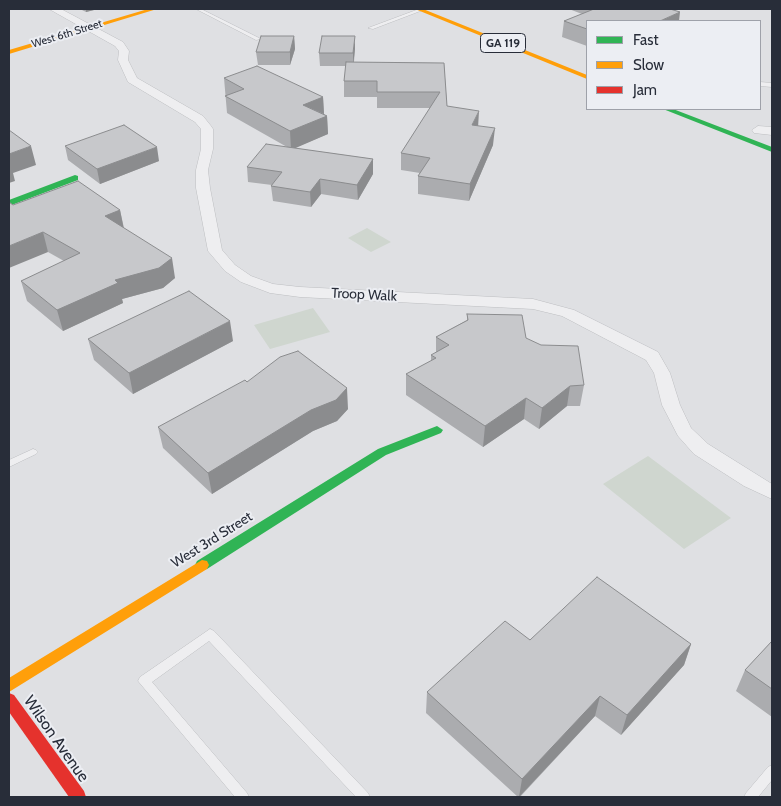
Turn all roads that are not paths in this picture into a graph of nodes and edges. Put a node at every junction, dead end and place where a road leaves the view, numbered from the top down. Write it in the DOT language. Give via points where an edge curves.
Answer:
graph roads {
  1 [pos="54,9"];
  2 [pos="154,9"];
  3 [pos="198,9"];
  4 [pos="419,9"];
  5 [pos="448,9"];
  6 [pos="464,15"];
  7 [pos="88,28"];
  8 [pos="371,28"];
  9 [pos="258,39"];
  10 [pos="9,52"];
  11 [pos="586,77"];
  12 [pos="671,110"];
  13 [pos="754,128"];
  14 [pos="772,131"];
  15 [pos="772,135"];
  16 [pos="772,150"];
  17 [pos="76,178"];
  18 [pos="9,203"];
  19 [pos="437,430"];
  20 [pos="33,452"];
  21 [pos="9,464"];
  22 [pos="772,492"];
  23 [pos="9,686"];
  24 [pos="9,700"];
  25 [pos="772,771"];
  26 [pos="78,797"];
  27 [pos="243,797"];
  28 [pos="364,797"];
  29 [pos="750,797"];
  1 -- 7 [label="street, Troop Walk"];
  2 -- 7 [label="street, West 6th Street"];
  3 -- 9 [label="lane"];
  4 -- 8 [label="lane"];
  4 -- 11 [label="street, GA 119"];
  5 -- 6 [label="street"];
  7 -- 10 [label="street, West 6th Street"];
  7 -- 22 [label="street, Troop Walk" via="119,44 132,80 199,119 207,129 203,188 215,251 230,268 246,279 270,288 300,292 524,303 568,313 652,356 662,373 684,432 701,449"];
  12 -- 16 [label="street"];
  13 -- 14 [label="street"];
  13 -- 15 [label="street"];
  17 -- 18 [label="street"];
  19 -- 23 [label="street, West 3rd Street" via="382,452"];
  20 -- 21 [label="lane"];
  24 -- 26 [label="street, Wilson Avenue"];
  25 -- 29 [label="lane"];
  27 -- 28 [label="lane" via="144,682 210,634"];
}
